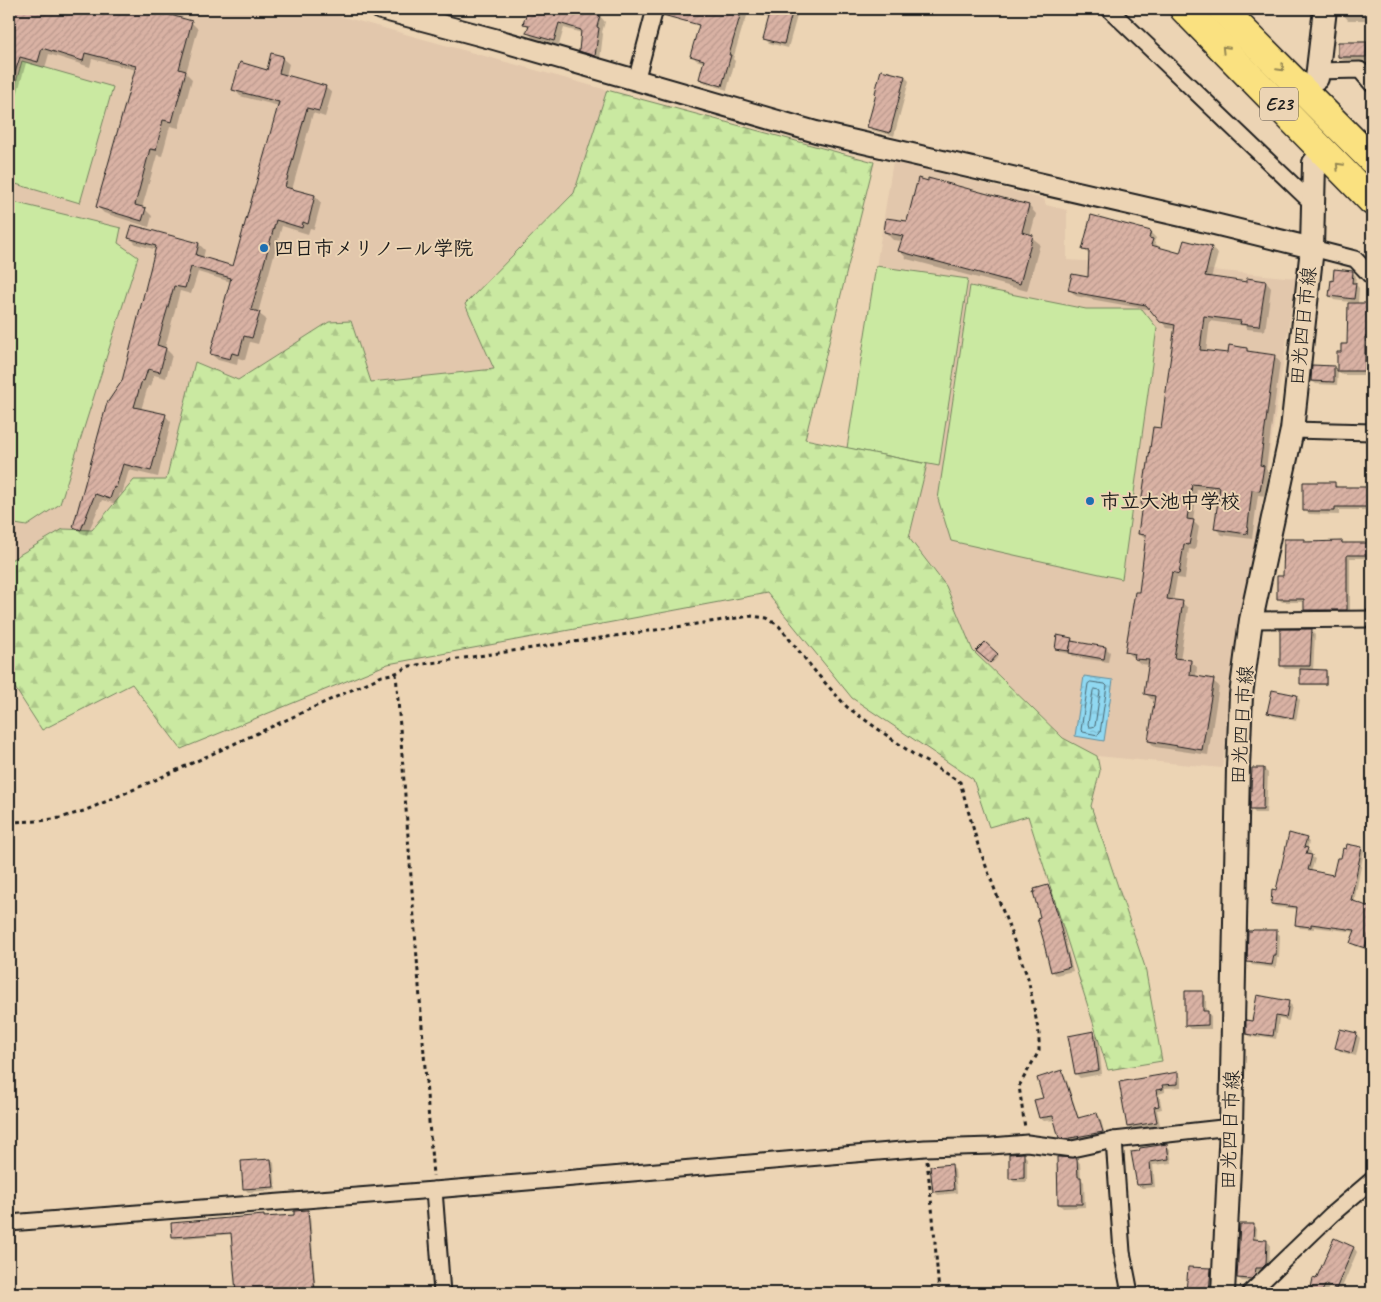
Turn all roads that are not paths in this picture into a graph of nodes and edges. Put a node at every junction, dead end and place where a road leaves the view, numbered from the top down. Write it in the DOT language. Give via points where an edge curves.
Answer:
graph roads {
  1 [pos="381,9"];
  2 [pos="655,9"];
  3 [pos="1109,9"];
  4 [pos="1184,9"];
  5 [pos="1222,9"];
  6 [pos="1325,9"];
  7 [pos="1366,69"];
  8 [pos="1317,75"];
  9 [pos="636,81"];
  10 [pos="1372,84"];
  11 [pos="1372,160"];
  12 [pos="1314,163"];
  13 [pos="1372,201"];
  14 [pos="1313,204"];
  15 [pos="1312,248"];
  16 [pos="1372,277"];
  17 [pos="1292,430"];
  18 [pos="1372,432"];
  19 [pos="1372,619"];
  20 [pos="1251,620"];
  21 [pos="1231,1127"];
  22 [pos="1114,1140"];
  23 [pos="1372,1180"];
  24 [pos="434,1190"];
  25 [pos="9,1223"];
  26 [pos="442,1293"];
  27 [pos="1130,1293"];
  28 [pos="1223,1293"];
  29 [pos="1250,1293"];
  1 -- 9 [label="street"];
  2 -- 9 [label="street"];
  3 -- 14 [label="street"];
  13 -- 4 [label="highway, E23, one-way"];
  5 -- 11 [label="highway, E23, one-way"];
  6 -- 8 [label="main road"];
  7 -- 8 [label="street"];
  7 -- 10 [label="street"];
  9 -- 15 [label="street" via="816,132"];
  12 -- 14 [label="main road, 田光四日市線"];
  14 -- 15 [label="main road, 田光四日市線"];
  15 -- 16 [label="street" via="1355,258"];
  15 -- 17 [label="main road, 田光四日市線"];
  17 -- 18 [label="street"];
  17 -- 20 [label="main road, 田光四日市線"];
  19 -- 20 [label="street"];
  20 -- 21 [label="main road, 田光四日市線" via="1241,695 1238,768"];
  21 -- 22 [label="street"];
  21 -- 28 [label="main road, 田光四日市線"];
  22 -- 24 [label="street" via="1072,1149 1027,1143 925,1148"];
  22 -- 27 [label="street" via="1122,1252"];
  23 -- 29 [label="street"];
  24 -- 25 [label="street"];
  24 -- 26 [label="street"];
}
